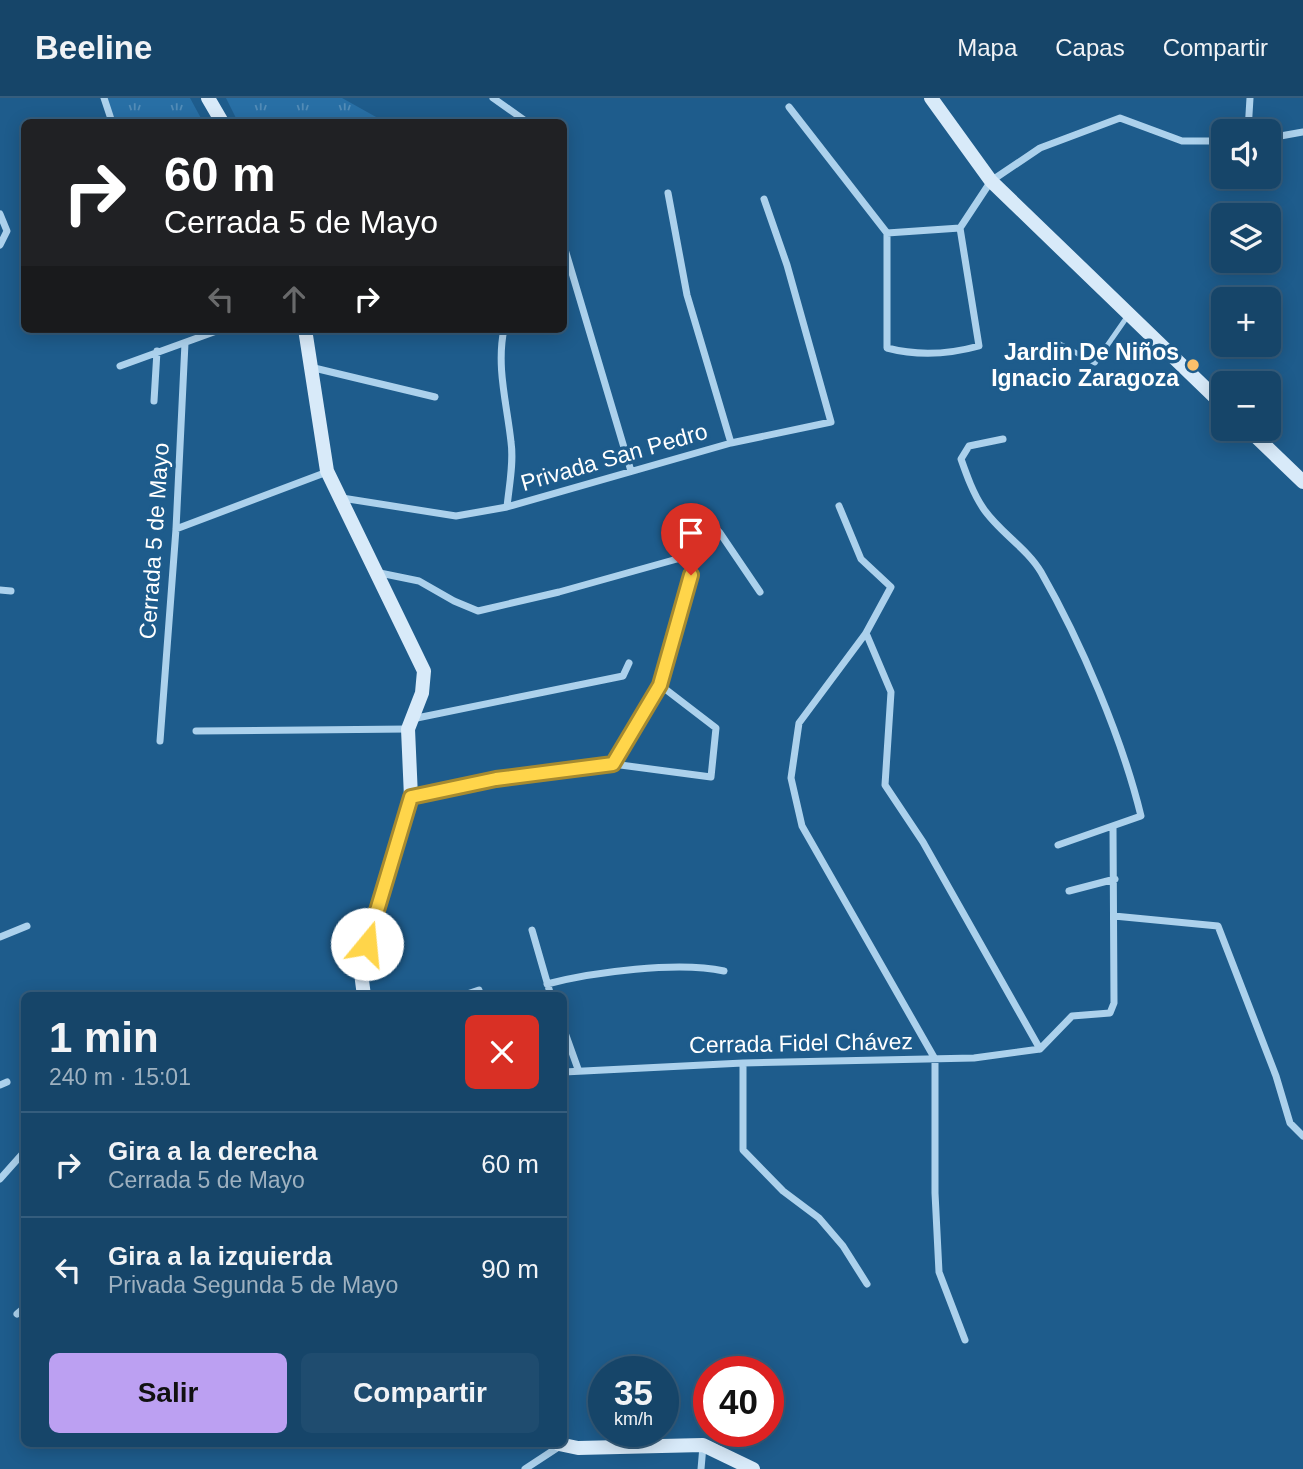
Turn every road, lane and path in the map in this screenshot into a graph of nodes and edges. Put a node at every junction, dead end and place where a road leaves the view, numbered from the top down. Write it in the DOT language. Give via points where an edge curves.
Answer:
graph roads {
  1 [pos="104,98"];
  2 [pos="208,98"];
  3 [pos="493,98"];
  4 [pos="931,98"];
  5 [pos="1250,98"];
  6 [pos="789,107"];
  7 [pos="111,119"];
  8 [pos="220,119"];
  9 [pos="523,119"];
  10 [pos="1249,119"];
  11 [pos="1303,132"];
  12 [pos="1281,136"];
  13 [pos="1211,141"];
  14 [pos="991,181"];
  15 [pos="668,193"];
  16 [pos="764,199"];
  17 [pos="0,214"];
  18 [pos="960,228"];
  19 [pos="887,233"];
  20 [pos="0,244"];
  21 [pos="567,256"];
  22 [pos="1129,314"];
  23 [pos="211,333"];
  24 [pos="306,333"];
  25 [pos="503,333"];
  26 [pos="185,343"];
  27 [pos="1058,343"];
  28 [pos="157,351"];
  29 [pos="120,366"];
  30 [pos="310,367"];
  31 [pos="1211,393"];
  32 [pos="435,397"];
  33 [pos="155,401"];
  34 [pos="1003,439"];
  35 [pos="1260,441"];
  36 [pos="731,443"];
  37 [pos="327,471"];
  38 [pos="631,471"];
  39 [pos="1303,482"];
  40 [pos="342,498"];
  41 [pos="839,506"];
  42 [pos="507,507"];
  43 [pos="176,529"];
  44 [pos="695,554"];
  45 [pos="374,572"];
  46 [pos="0,590"];
  47 [pos="11,591"];
  48 [pos="760,592"];
  49 [pos="866,633"];
  50 [pos="629,663"];
  51 [pos="660,685"];
  52 [pos="410,724"];
  53 [pos="196,731"];
  54 [pos="160,741"];
  55 [pos="613,764"];
  56 [pos="411,797"];
  57 [pos="1113,828"];
  58 [pos="1058,845"];
  59 [pos="1115,879"];
  60 [pos="1069,891"];
  61 [pos="1114,916"];
  62 [pos="27,926"];
  63 [pos="532,930"];
  64 [pos="0,937"];
  65 [pos="724,971"];
  66 [pos="547,984"];
  67 [pos="479,990"];
  68 [pos="363,992"];
  69 [pos="473,992"];
  70 [pos="550,992"];
  71 [pos="567,1038"];
  72 [pos="1040,1049"];
  73 [pos="935,1059"];
  74 [pos="743,1063"];
  75 [pos="578,1069"];
  76 [pos="567,1071"];
  77 [pos="1303,1136"];
  78 [pos="21,1155"];
  79 [pos="0,1179"];
  80 [pos="867,1284"];
  81 [pos="21,1311"];
  82 [pos="17,1314"];
  83 [pos="965,1340"];
  84 [pos="693,1445"];
  85 [pos="567,1446"];
  86 [pos="557,1447"];
  87 [pos="703,1447"];
  88 [pos="707,1447"];
  89 [pos="525,1469"];
  90 [pos="701,1469"];
  91 [pos="753,1469"];
  1 -- 7 [label="street"];
  2 -- 8 [label="street"];
  3 -- 9 [label="street"];
  4 -- 14 [label="street"];
  5 -- 10 [label="street"];
  6 -- 19 [label="street"];
  11 -- 12 [label="street"];
  13 -- 14 [label="street" via="1182,141 1120,118 1040,148"];
  14 -- 18 [label="street"];
  14 -- 22 [label="street"];
  15 -- 36 [label="street" via="687,295"];
  16 -- 36 [label="street, Privada San Pedro" via="831,422"];
  17 -- 20 [label="street" via="7,231"];
  18 -- 19 [label="street"];
  18 -- 19 [label="street" via="979,346 961,351 907,353 887,348"];
  21 -- 38 [label="street"];
  22 -- 27 [label="lane" via="1096,363"];
  22 -- 31 [label="street"];
  23 -- 26 [label="street"];
  24 -- 30 [label="street"];
  25 -- 42 [label="street" via="502,386 512,445"];
  26 -- 28 [label="street"];
  26 -- 43 [label="street, Cerrada 5 de Mayo"];
  28 -- 29 [label="street"];
  28 -- 33 [label="street"];
  30 -- 32 [label="street"];
  30 -- 37 [label="street"];
  34 -- 57 [label="street" via="969,446 961,459 984,509 1040,569 1094,681 1141,816"];
  35 -- 39 [label="street"];
  36 -- 38 [label="street, Privada San Pedro"];
  37 -- 40 [label="street"];
  37 -- 43 [label="street"];
  38 -- 42 [label="street, Privada San Pedro"];
  40 -- 42 [label="street, Privada San Pedro" via="456,516"];
  40 -- 45 [label="street"];
  41 -- 49 [label="street" via="861,559 891,587"];
  43 -- 54 [label="street, Cerrada 5 de Mayo"];
  44 -- 45 [label="street" via="478,611 419,581"];
  44 -- 48 [label="street" via="705,517"];
  44 -- 51 [label="street"];
  45 -- 52 [label="street" via="424,671 422,693"];
  46 -- 47 [label="street"];
  49 -- 72 [label="street" via="891,692 885,785"];
  49 -- 73 [label="street" via="799,723 791,778 802,826"];
  50 -- 52 [label="street" via="622,676"];
  51 -- 55 [label="street"];
  51 -- 55 [label="street" via="716,728 712,777"];
  52 -- 53 [label="street"];
  52 -- 56 [label="street"];
  55 -- 56 [label="street" via="496,779"];
  56 -- 68 [label="street" via="360,965"];
  57 -- 58 [label="street"];
  57 -- 59 [label="street"];
  59 -- 60 [label="street"];
  59 -- 61 [label="street"];
  61 -- 72 [label="street" via="1114,1003 1110,1013 1072,1016"];
  61 -- 77 [label="street" via="1218,926 1290,1123"];
  62 -- 64 [label="street"];
  63 -- 66 [label="street"];
  65 -- 66 [label="street" via="707,967 637,971"];
  66 -- 70 [label="street"];
  67 -- 69 [label="street"];
  71 -- 75 [label="street"];
  72 -- 73 [label="street, Cerrada Fidel Chávez"];
  73 -- 74 [label="street, Cerrada Fidel Chávez"];
  73 -- 83 [label="street" via="939,1272"];
  74 -- 75 [label="street, Cerrada Fidel Chávez"];
  74 -- 80 [label="street" via="743,1150 819,1219"];
  75 -- 76 [label="street, Cerrada Fidel Chávez"];
  78 -- 79 [label="street"];
  81 -- 82 [label="street"];
  84 -- 85 [label="street"];
  86 -- 89 [label="street"];
  87 -- 90 [label="street"];
  88 -- 91 [label="street"];
}
